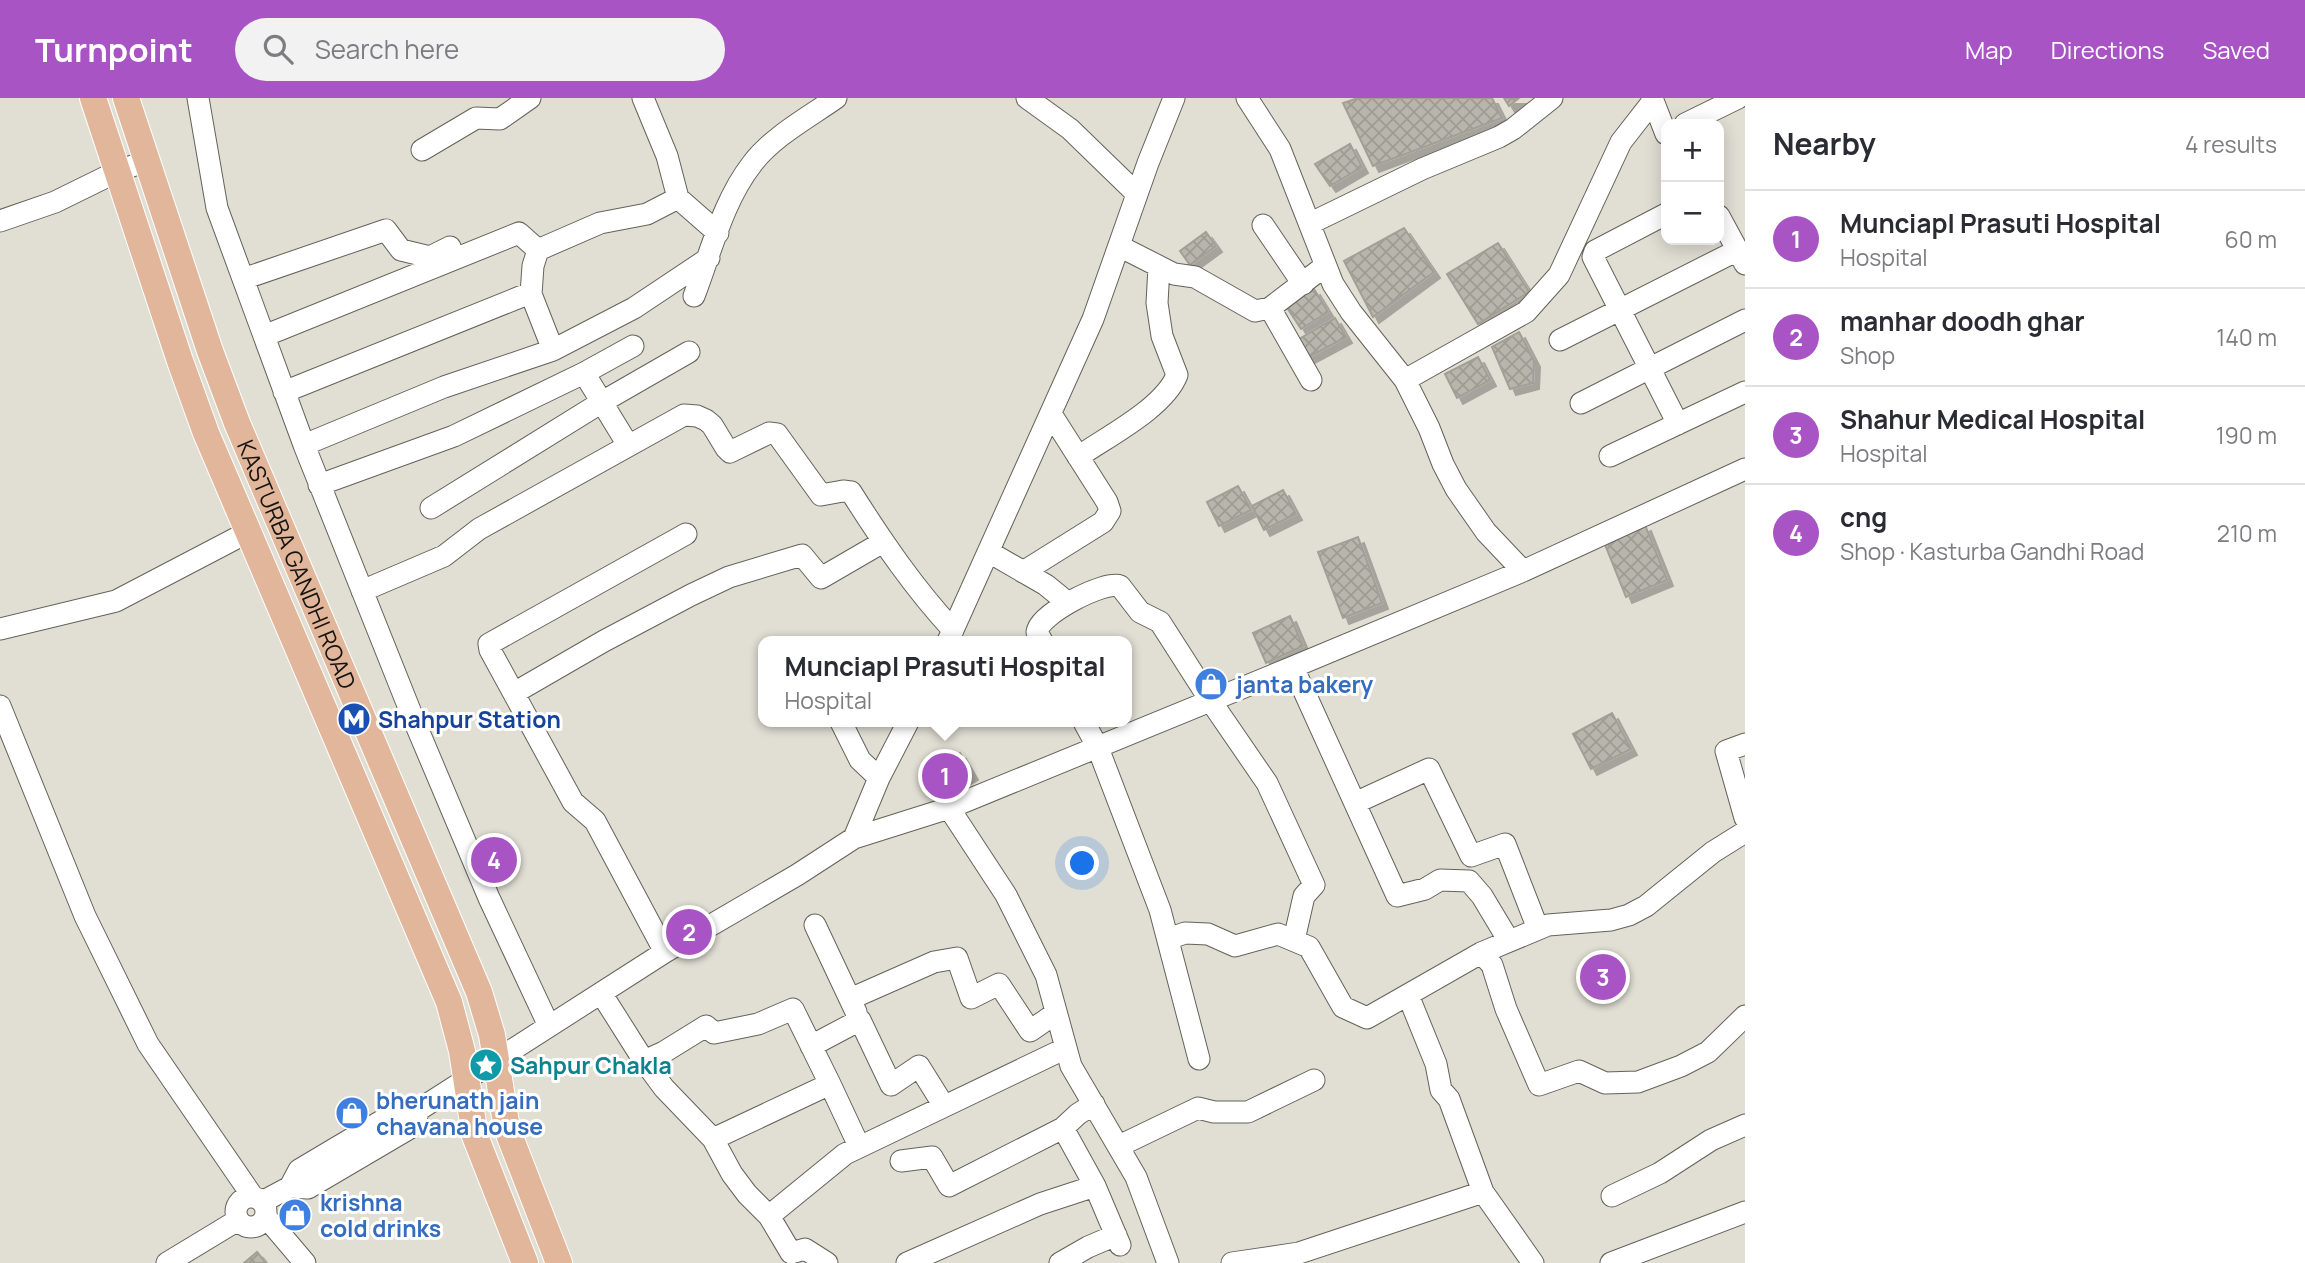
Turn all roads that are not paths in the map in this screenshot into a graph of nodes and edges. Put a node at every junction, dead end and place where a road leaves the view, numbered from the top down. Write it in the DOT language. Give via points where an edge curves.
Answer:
graph roads {
  1 [pos="93,98"];
  2 [pos="126,98"];
  3 [pos="198,98"];
  4 [pos="530,98"];
  5 [pos="643,98"];
  6 [pos="836,98"];
  7 [pos="1027,98"];
  8 [pos="1174,98"];
  9 [pos="1247,98"];
  10 [pos="1552,98"];
  11 [pos="1738,98"];
  12 [pos="1653,99"];
  13 [pos="1695,119"];
  14 [pos="1661,121"];
  15 [pos="422,150"];
  16 [pos="146,161"];
  17 [pos="116,172"];
  18 [pos="1137,194"];
  19 [pos="678,198"];
  20 [pos="1661,217"];
  21 [pos="0,221"];
  22 [pos="1730,222"];
  23 [pos="1311,223"];
  24 [pos="1263,225"];
  25 [pos="718,233"];
  26 [pos="1119,246"];
  27 [pos="538,250"];
  28 [pos="463,256"];
  29 [pos="1741,257"];
  30 [pos="709,258"];
  31 [pos="1325,266"];
  32 [pos="1159,267"];
  33 [pos="243,279"];
  34 [pos="1303,284"];
  35 [pos="531,294"];
  36 [pos="694,296"];
  37 [pos="1270,308"];
  38 [pos="1620,310"];
  39 [pos="1745,320"];
  40 [pos="264,337"];
  41 [pos="1560,340"];
  42 [pos="633,346"];
  43 [pos="553,350"];
  44 [pos="689,352"];
  45 [pos="1649,368"];
  46 [pos="584,373"];
  47 [pos="1311,380"];
  48 [pos="1405,380"];
  49 [pos="1745,391"];
  50 [pos="285,392"];
  51 [pos="602,402"];
  52 [pos="1581,404"];
  53 [pos="1051,414"];
  54 [pos="1678,424"];
  55 [pos="304,445"];
  56 [pos="628,445"];
  57 [pos="1610,456"];
  58 [pos="1078,457"];
  59 [pos="1745,469"];
  60 [pos="319,485"];
  61 [pos="431,508"];
  62 [pos="248,532"];
  63 [pos="686,534"];
  64 [pos="883,542"];
  65 [pos="989,552"];
  66 [pos="1523,571"];
  67 [pos="1023,572"];
  68 [pos="362,591"];
  69 [pos="1068,603"];
  70 [pos="0,629"];
  71 [pos="951,636"];
  72 [pos="1039,636"];
  73 [pos="1293,667"];
  74 [pos="514,693"];
  75 [pos="1210,700"];
  76 [pos="0,706"];
  77 [pos="844,727"];
  78 [pos="905,727"];
  79 [pos="1087,727"];
  80 [pos="0,740"];
  81 [pos="1745,744"];
  82 [pos="1098,748"];
  83 [pos="879,778"];
  84 [pos="1355,803"];
  85 [pos="949,808"];
  86 [pos="1745,818"];
  87 [pos="1745,832"];
  88 [pos="854,838"];
  89 [pos="816,925"];
  90 [pos="1538,929"];
  91 [pos="1168,939"];
  92 [pos="1294,940"];
  93 [pos="1508,941"];
  94 [pos="665,952"];
  95 [pos="1482,953"];
  96 [pos="601,993"];
  97 [pos="1408,995"];
  98 [pos="850,999"];
  99 [pos="1056,1013"];
  100 [pos="1745,1016"];
  101 [pos="860,1020"];
  102 [pos="549,1026"];
  103 [pos="811,1046"];
  104 [pos="1066,1048"];
  105 [pos="1199,1059"];
  106 [pos="497,1060"];
  107 [pos="644,1061"];
  108 [pos="467,1079"];
  109 [pos="1314,1080"];
  110 [pos="830,1084"];
  111 [pos="1094,1104"];
  112 [pos="944,1106"];
  113 [pos="1745,1125"];
  114 [pos="1063,1128"];
  115 [pos="713,1139"];
  116 [pos="859,1146"];
  117 [pos="1119,1146"];
  118 [pos="901,1161"];
  119 [pos="1095,1186"];
  120 [pos="1483,1192"];
  121 [pos="1612,1196"];
  122 [pos="252,1211"];
  123 [pos="1745,1212"];
  124 [pos="769,1216"];
  125 [pos="559,1258"];
  126 [pos="1301,1258"];
  127 [pos="167,1263"];
  128 [pos="287,1263"];
  129 [pos="305,1263"];
  130 [pos="525,1263"];
  131 [pos="827,1263"];
  132 [pos="907,1263"];
  133 [pos="1060,1263"];
  134 [pos="1168,1263"];
  135 [pos="1232,1263"];
  136 [pos="1533,1263"];
  137 [pos="1611,1263"];
  1 -- 17 [label="main road, KASTURBA GANDHI ROAD"];
  2 -- 16 [label="main road, KASTURBA GANDHI ROAD"];
  3 -- 33 [label="street" via="218,208"];
  4 -- 15 [label="street" via="500,119 476,118"];
  5 -- 19 [label="street"];
  6 -- 25 [label="street" via="752,163"];
  7 -- 18 [label="street" via="1070,129"];
  8 -- 18 [label="street"];
  9 -- 23 [label="street" via="1280,149"];
  10 -- 23 [label="street" via="1499,137"];
  11 -- 13 [label="street"];
  12 -- 14 [label="street"];
  12 -- 48 [label="street" via="1621,142 1559,275 1526,312"];
  16 -- 17 [label="street"];
  16 -- 106 [label="main road, KASTURBA GANDHI ROAD" via="237,423 479,992"];
  17 -- 21 [label="street" via="55,202"];
  17 -- 62 [label="main road, KASTURBA GANDHI ROAD" via="206,433"];
  18 -- 26 [label="street"];
  19 -- 25 [label="street"];
  19 -- 27 [label="street" via="648,214 600,223"];
  20 -- 38 [label="street" via="1594,253"];
  22 -- 29 [label="street"];
  23 -- 31 [label="street"];
  24 -- 34 [label="street"];
  25 -- 30 [label="street"];
  26 -- 32 [label="street"];
  26 -- 53 [label="street"];
  27 -- 28 [label="street" via="519,233"];
  27 -- 35 [label="street"];
  28 -- 33 [label="street" via="451,247 430,257 401,250 386,230"];
  28 -- 40 [label="street"];
  29 -- 38 [label="street"];
  30 -- 36 [label="street"];
  30 -- 43 [label="street" via="634,308"];
  31 -- 34 [label="street"];
  31 -- 48 [label="street" via="1352,312"];
  32 -- 37 [label="street" via="1195,277 1255,310"];
  32 -- 58 [label="street" via="1157,303 1162,335 1177,375 1174,383 1158,402"];
  33 -- 40 [label="street"];
  34 -- 37 [label="street"];
  35 -- 43 [label="street"];
  35 -- 50 [label="street"];
  37 -- 47 [label="street"];
  38 -- 41 [label="street"];
  38 -- 45 [label="street"];
  39 -- 45 [label="street"];
  40 -- 50 [label="street"];
  42 -- 46 [label="street"];
  43 -- 55 [label="street" via="444,387"];
  44 -- 51 [label="street"];
  45 -- 52 [label="street"];
  45 -- 54 [label="street"];
  46 -- 51 [label="street"];
  46 -- 60 [label="street" via="454,436"];
  48 -- 66 [label="street" via="1455,489"];
  49 -- 54 [label="street"];
  50 -- 55 [label="street"];
  51 -- 56 [label="street"];
  51 -- 61 [label="street"];
  53 -- 58 [label="street"];
  53 -- 65 [label="street"];
  54 -- 57 [label="street"];
  55 -- 60 [label="street"];
  56 -- 64 [label="street" via="684,415 706,420 730,452 769,433 778,434 817,491 826,495 851,492"];
  56 -- 68 [label="street" via="479,529 444,556"];
  58 -- 67 [label="street" via="1108,502 1108,517"];
  59 -- 66 [label="street"];
  60 -- 68 [label="street"];
  62 -- 70 [label="street" via="116,601"];
  62 -- 108 [label="main road, KASTURBA GANDHI ROAD" via="449,1002"];
  63 -- 74 [label="street" via="491,641 490,649"];
  64 -- 71 [label="street"];
  64 -- 74 [label="street" via="821,578 802,555 729,577"];
  65 -- 67 [label="street"];
  65 -- 71 [label="street"];
  66 -- 73 [label="street"];
  67 -- 69 [label="street"];
  68 -- 102 [label="street" via="489,898"];
  69 -- 72 [label="street" via="1040,623"];
  69 -- 75 [label="street" via="1120,586 1140,612 1160,622"];
  73 -- 75 [label="street"];
  73 -- 84 [label="street"];
  74 -- 94 [label="street" via="573,802 595,821"];
  75 -- 82 [label="street"];
  75 -- 92 [label="street" via="1267,783 1314,885 1304,896"];
  76 -- 122 [label="street" via="85,916 148,1044"];
  77 -- 83 [label="street" via="860,760"];
  78 -- 83 [label="street"];
  79 -- 82 [label="street"];
  80 -- 122 [label="street" via="64,901 137,1051"];
  81 -- 86 [label="street" via="1727,751"];
  82 -- 85 [label="street"];
  82 -- 91 [label="street"];
  83 -- 88 [label="street"];
  84 -- 90 [label="street" via="1429,769 1471,856 1505,844"];
  84 -- 93 [label="street" via="1396,896 1440,880 1469,881"];
  85 -- 88 [label="street"];
  85 -- 99 [label="street" via="1006,895 1046,975"];
  87 -- 90 [label="street" via="1629,915"];
  88 -- 94 [label="street"];
  89 -- 98 [label="street"];
  90 -- 93 [label="street"];
  91 -- 92 [label="street" via="1185,933 1208,934 1235,946 1278,934"];
  91 -- 105 [label="street"];
  92 -- 97 [label="street" via="1309,947 1343,1007 1367,1018"];
  93 -- 95 [label="street"];
  94 -- 96 [label="street"];
  95 -- 97 [label="street"];
  95 -- 100 [label="street" via="1492,965 1539,1085 1579,1071 1605,1083 1638,1082 1708,1052"];
  96 -- 102 [label="street"];
  96 -- 107 [label="street"];
  97 -- 120 [label="street"];
  98 -- 99 [label="street" via="934,962 957,958 971,998 999,984 1030,1031"];
  98 -- 101 [label="street"];
  99 -- 104 [label="street"];
  101 -- 103 [label="street"];
  101 -- 112 [label="street" via="891,1085 919,1066"];
  102 -- 106 [label="street"];
  103 -- 107 [label="street" via="793,1009 758,1024 714,1033 706,1026"];
  103 -- 110 [label="street"];
  104 -- 111 [label="street"];
  104 -- 112 [label="street"];
  106 -- 108 [label="street"];
  106 -- 125 [label="main road, KASTURBA GANDHI ROAD" via="507,1129"];
  107 -- 115 [label="street"];
  108 -- 122 [label="street" via="420,1109 410,1128 308,1188 290,1187"];
  108 -- 130 [label="main road, KASTURBA GANDHI ROAD" via="475,1136"];
  109 -- 117 [label="street" via="1248,1112 1198,1108"];
  110 -- 115 [label="street"];
  110 -- 116 [label="street"];
  111 -- 114 [label="street"];
  111 -- 117 [label="street"];
  112 -- 116 [label="street"];
  113 -- 121 [label="street"];
  114 -- 118 [label="street" via="949,1186 932,1157"];
  114 -- 119 [label="street"];
  115 -- 124 [label="street" via="747,1194"];
  116 -- 124 [label="street"];
  117 -- 134 [label="street" via="1136,1177"];
  119 -- 132 [label="street" via="1040,1204"];
  119 -- 133 [label="street" via="1118,1240 1088,1247"];
  120 -- 126 [label="street"];
  120 -- 136 [label="street"];
  122 -- 127 [label="street"];
  122 -- 128 [label="street"];
  122 -- 129 [label="street"];
  123 -- 137 [label="street"];
  124 -- 131 [label="street" via="791,1253 806,1249"];
  126 -- 135 [label="street"];
}
